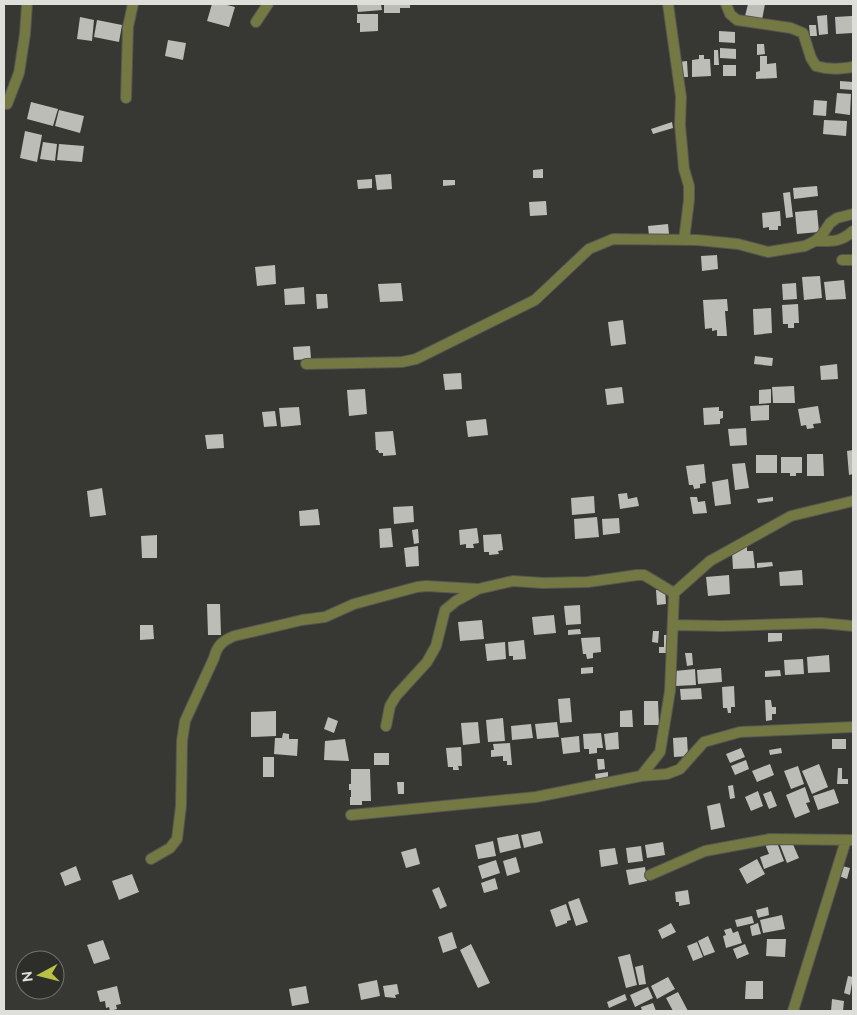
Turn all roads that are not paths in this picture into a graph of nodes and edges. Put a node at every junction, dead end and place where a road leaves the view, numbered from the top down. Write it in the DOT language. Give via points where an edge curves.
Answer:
graph roads {
  1 [pos="27,4"];
  2 [pos="133,4"];
  3 [pos="268,4"];
  4 [pos="668,4"];
  5 [pos="726,4"];
  6 [pos="256,22"];
  7 [pos="853,67"];
  8 [pos="126,98"];
  9 [pos="7,104"];
  10 [pos="853,214"];
  11 [pos="853,231"];
  12 [pos="684,240"];
  13 [pos="815,241"];
  14 [pos="842,260"];
  15 [pos="853,260"];
  16 [pos="306,364"];
  17 [pos="853,501"];
  18 [pos="478,589"];
  19 [pos="674,593"];
  20 [pos="673,625"];
  21 [pos="853,626"];
  22 [pos="386,726"];
  23 [pos="853,727"];
  24 [pos="641,776"];
  25 [pos="351,815"];
  26 [pos="850,840"];
  27 [pos="151,859"];
  28 [pos="650,875"];
  29 [pos="793,1011"];
  1 -- 9 [label="street" via="19,73"];
  2 -- 8 [label="street" via="128,27"];
  3 -- 6 [label="street"];
  4 -- 12 [label="street" via="689,200"];
  5 -- 7 [label="street" via="737,20 791,28 803,33 816,66 826,69"];
  10 -- 13 [label="street" via="837,218"];
  11 -- 13 [label="street" via="837,241"];
  12 -- 13 [label="street" via="738,244 768,252 805,246"];
  12 -- 16 [label="street" via="613,239 589,249 535,300 416,359"];
  14 -- 15 [label="street"];
  17 -- 19 [label="street" via="791,516 710,562"];
  18 -- 19 [label="street" via="514,581 588,582 644,575"];
  18 -- 22 [label="street" via="445,610 436,646 427,662 396,696 390,706"];
  18 -- 27 [label="street" via="417,587 354,604 325,618 302,620 224,640 216,648 185,721 177,839 170,848"];
  19 -- 20 [label="street"];
  20 -- 21 [label="street" via="821,623"];
  20 -- 24 [label="street" via="670,691 660,752"];
  23 -- 24 [label="street" via="740,732 704,742 680,769"];
  24 -- 25 [label="street" via="536,798"];
  26 -- 28 [label="street" via="770,839 705,851"];
  26 -- 29 [label="street"];
}
